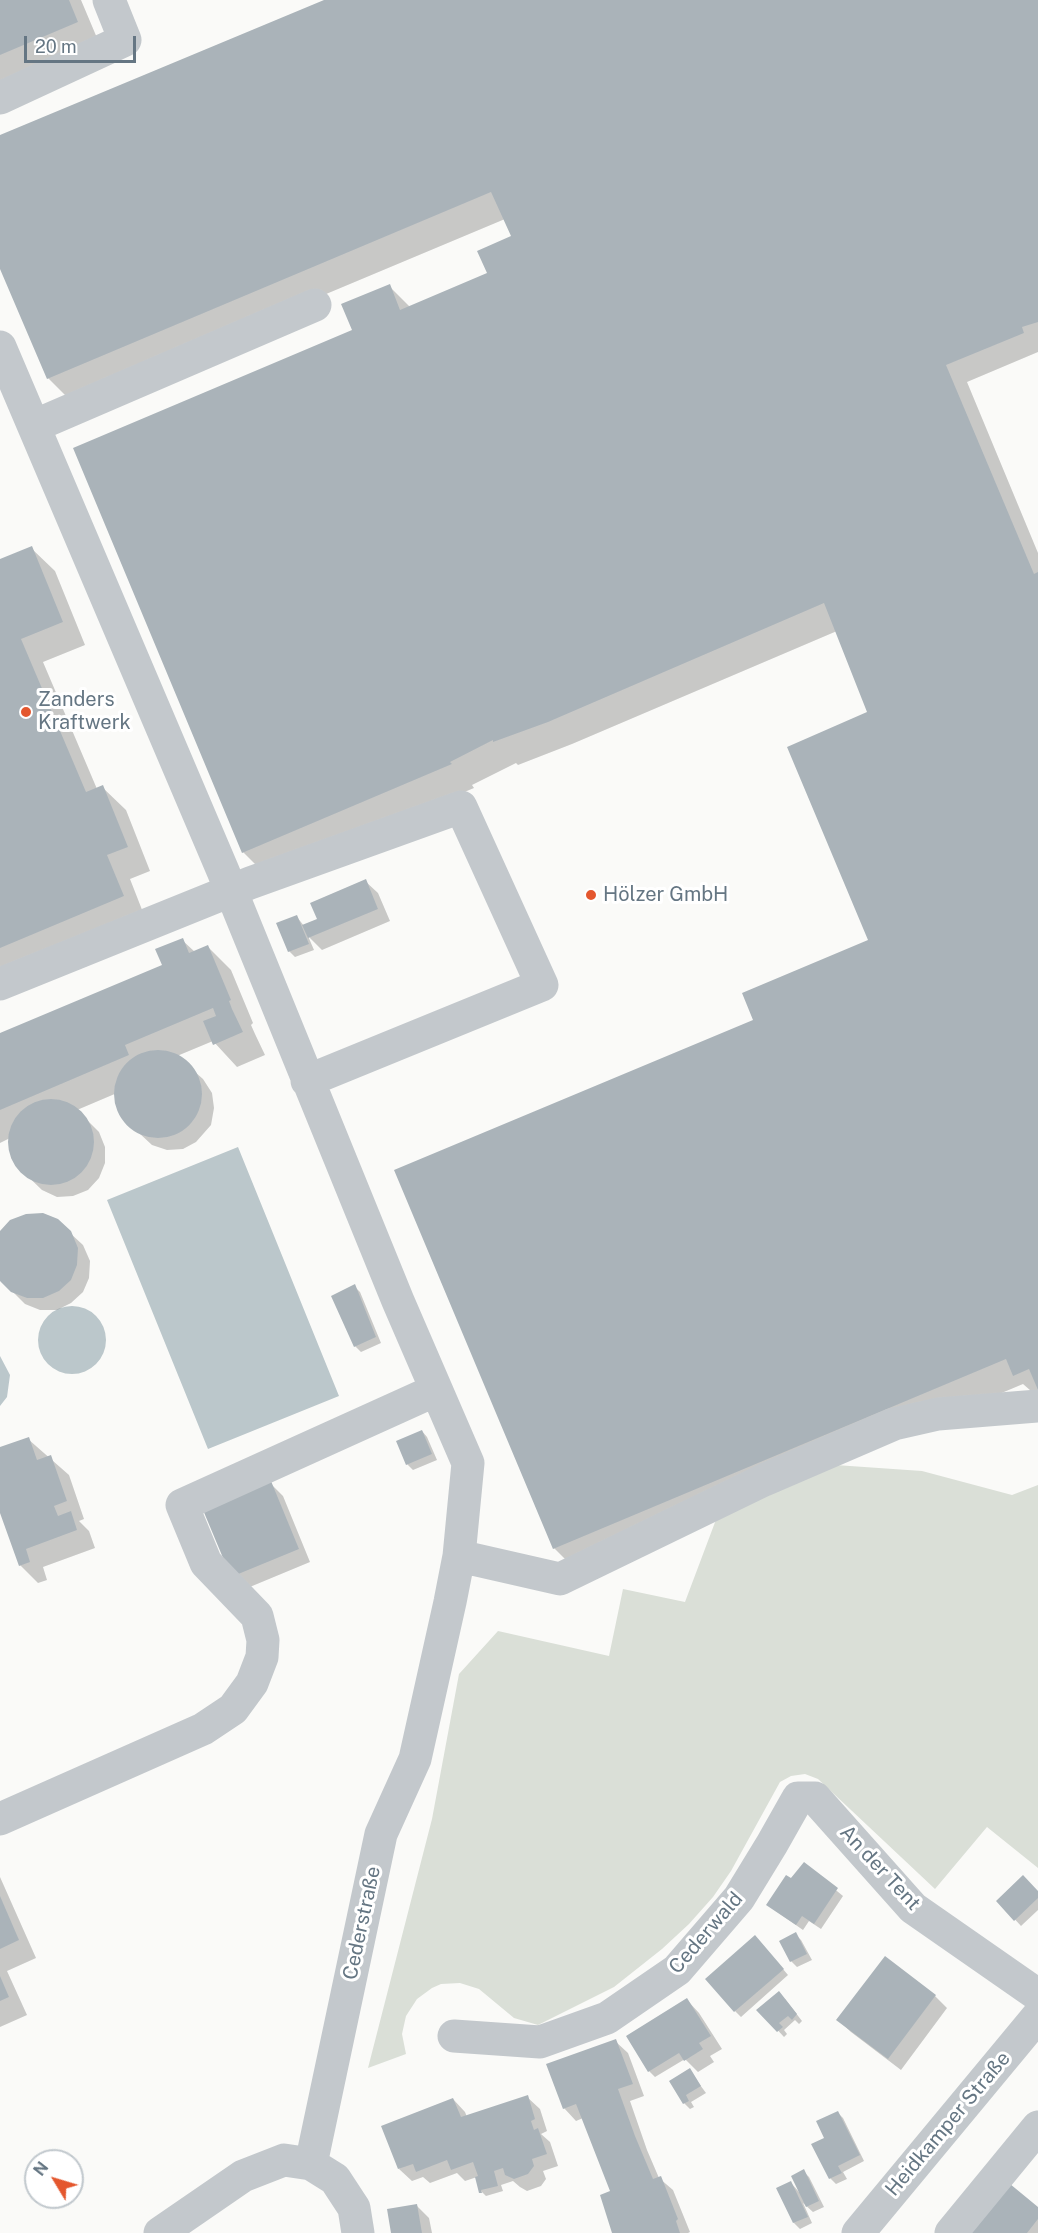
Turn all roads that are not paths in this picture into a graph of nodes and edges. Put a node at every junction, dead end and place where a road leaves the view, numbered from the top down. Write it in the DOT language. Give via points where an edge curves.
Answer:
graph roads {
  1 [pos="109,0"];
  2 [pos="0,98"];
  3 [pos="315,305"];
  4 [pos="0,348"];
  5 [pos="34,426"];
  6 [pos="231,892"];
  7 [pos="0,984"];
  8 [pos="307,1081"];
  9 [pos="436,1390"];
  10 [pos="1038,1406"];
  11 [pos="459,1556"];
  12 [pos="815,1798"];
  13 [pos="0,1819"];
  14 [pos="1038,1995"];
  15 [pos="1038,2016"];
  16 [pos="454,2036"];
  17 [pos="1038,2127"];
  18 [pos="311,2164"];
  19 [pos="160,2233"];
  20 [pos="358,2233"];
  21 [pos="858,2233"];
  22 [pos="951,2233"];
  1 -- 2 [label="street" via="125,40"];
  3 -- 5 [label="street"];
  4 -- 5 [label="street, Cederstraße"];
  5 -- 6 [label="street, Cederstraße"];
  6 -- 7 [label="street"];
  6 -- 8 [label="street, Cederstraße"];
  6 -- 8 [label="street" via="460,807 542,985"];
  8 -- 9 [label="street, Cederstraße"];
  9 -- 11 [label="street, Cederstraße" via="468,1463"];
  9 -- 13 [label="street" via="182,1504 206,1563 257,1616 263,1640 262,1657 252,1683 233,1708 203,1729"];
  10 -- 11 [label="street" via="938,1414 894,1424 764,1480 560,1579"];
  11 -- 18 [label="street, Cederstraße" via="415,1759 381,1834"];
  12 -- 14 [label="street, An der Tent" via="913,1908"];
  12 -- 16 [label="street, Cederwald" via="798,1798 739,1898 678,1970 607,2018 540,2042"];
  15 -- 21 [label="street, Heidkamper Straße"];
  17 -- 22 [label="street"];
  18 -- 19 [label="street" via="284,2160 243,2176"];
  18 -- 20 [label="street" via="335,2179 354,2208"];
}
